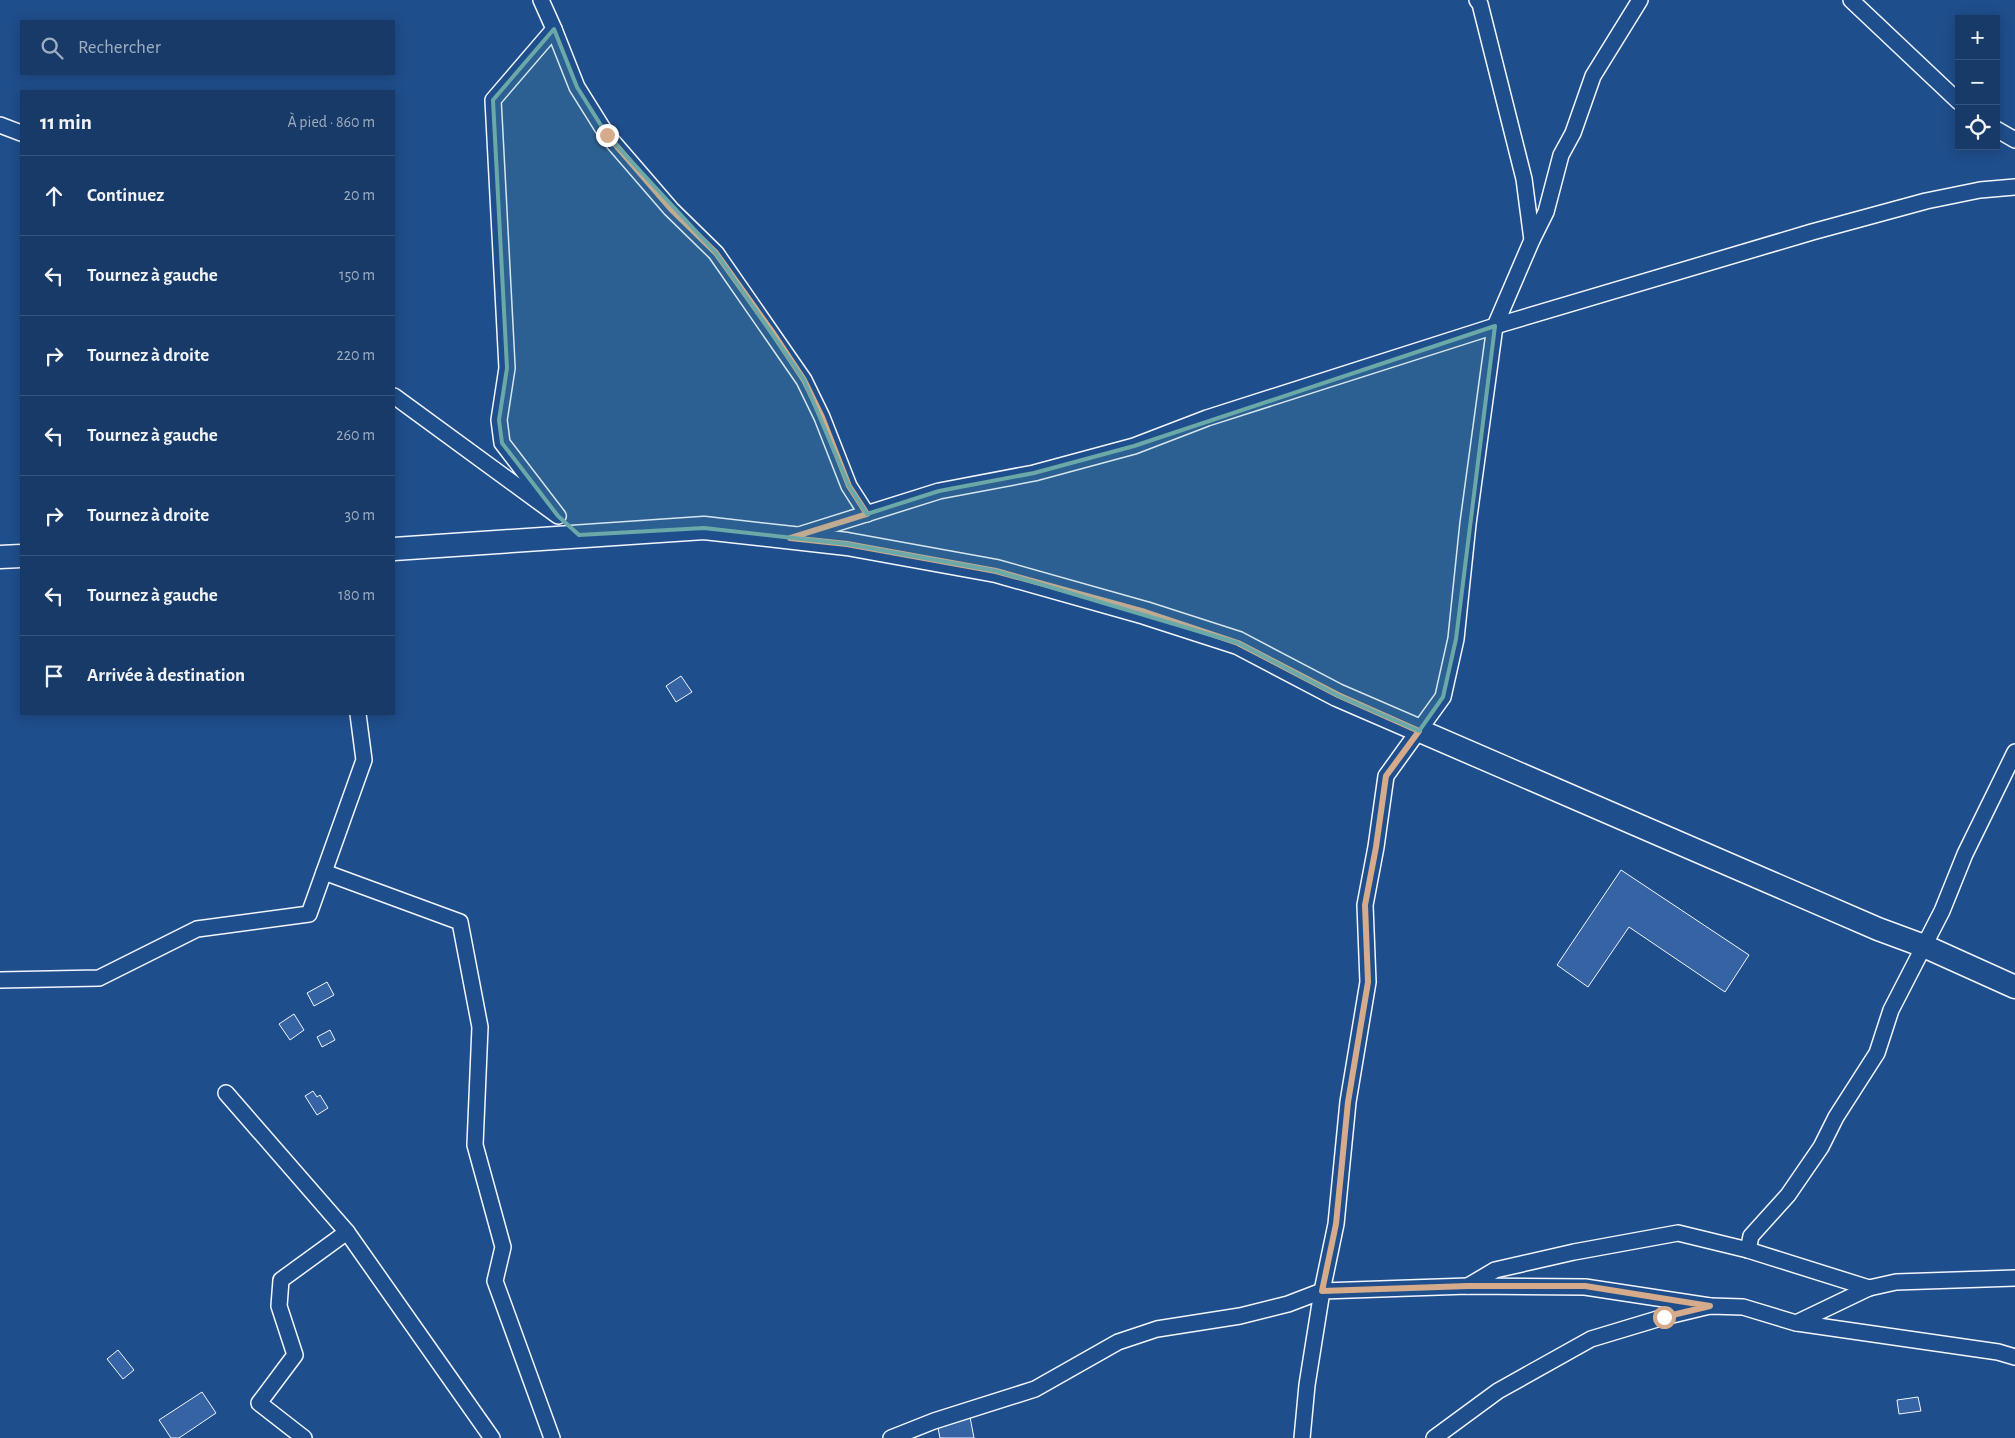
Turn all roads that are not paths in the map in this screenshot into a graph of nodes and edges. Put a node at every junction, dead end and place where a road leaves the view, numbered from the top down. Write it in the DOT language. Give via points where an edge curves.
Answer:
graph roads {
  1 [pos="541,0"];
  2 [pos="1477,0"];
  3 [pos="1640,0"];
  4 [pos="1850,0"];
  5 [pos="554,29"];
  6 [pos="1955,98"];
  7 [pos="0,125"];
  8 [pos="2000,132"];
  9 [pos="20,133"];
  10 [pos="2015,140"];
  11 [pos="2015,187"];
  12 [pos="1532,240"];
  13 [pos="1495,326"];
  14 [pos="395,397"];
  15 [pos="867,514"];
  16 [pos="558,516"];
  17 [pos="579,535"];
  18 [pos="790,538"];
  19 [pos="395,549"];
  20 [pos="20,556"];
  21 [pos="0,557"];
  22 [pos="358,715"];
  23 [pos="1419,731"];
  24 [pos="2015,752"];
  25 [pos="324,872"];
  26 [pos="1924,946"];
  27 [pos="0,980"];
  28 [pos="2015,987"];
  29 [pos="226,1093"];
  30 [pos="347,1232"];
  31 [pos="1748,1250"];
  32 [pos="2015,1278"];
  33 [pos="1468,1286"];
  34 [pos="1868,1288"];
  35 [pos="1322,1291"];
  36 [pos="1710,1306"];
  37 [pos="1796,1323"];
  38 [pos="2015,1357"];
  39 [pos="304,1438"];
  40 [pos="492,1438"];
  41 [pos="552,1438"];
  42 [pos="891,1438"];
  43 [pos="1302,1438"];
  44 [pos="1434,1438"];
  1 -- 5 [label="street"];
  2 -- 12 [label="street" via="1514,134"];
  3 -- 12 [label="street" via="1593,76 1573,133 1561,155 1546,212"];
  4 -- 6 [label="street"];
  5 -- 15 [label="street" via="577,87 607,135 665,203 716,253 799,372 822,417 849,486"];
  5 -- 16 [label="street" via="493,100 507,368 499,420 502,443"];
  7 -- 9 [label="street"];
  8 -- 10 [label="street"];
  11 -- 13 [label="street" via="1926,201"];
  12 -- 13 [label="street"];
  13 -- 15 [label="street" via="1207,418 1134,446 1034,473 939,491"];
  13 -- 23 [label="street" via="1456,639 1443,697"];
  14 -- 16 [label="street"];
  15 -- 18 [label="street"];
  16 -- 17 [label="street"];
  17 -- 18 [label="street" via="704,528"];
  17 -- 19 [label="street"];
  18 -- 23 [label="street" via="847,544 996,571 1145,612 1238,643 1338,695"];
  20 -- 21 [label="street"];
  22 -- 25 [label="street" via="364,760"];
  23 -- 26 [label="street"];
  23 -- 35 [label="street" via="1386,776 1365,905 1368,982 1348,1102 1336,1224"];
  24 -- 26 [label="street"];
  25 -- 27 [label="street" via="308,914 197,929 98,978"];
  25 -- 41 [label="street" via="460,922 480,1027 475,1145 503,1247 495,1281"];
  26 -- 28 [label="street"];
  26 -- 31 [label="street" via="1891,1010 1877,1052 1821,1147 1788,1195 1751,1236"];
  29 -- 30 [label="street"];
  30 -- 39 [label="street" via="280,1280 279,1306 295,1355 259,1403"];
  30 -- 40 [label="street"];
  31 -- 33 [label="street" via="1678,1233 1496,1270"];
  31 -- 34 [label="street"];
  32 -- 34 [label="street" via="1896,1282"];
  33 -- 35 [label="street"];
  33 -- 36 [label="street" via="1585,1286"];
  34 -- 37 [label="street"];
  35 -- 42 [label="street" via="1288,1304 1157,1330 1118,1342 1034,1389"];
  35 -- 43 [label="street"];
  36 -- 37 [label="street" via="1743,1307"];
  36 -- 44 [label="street" via="1591,1339 1498,1391"];
  37 -- 38 [label="street"];
}
